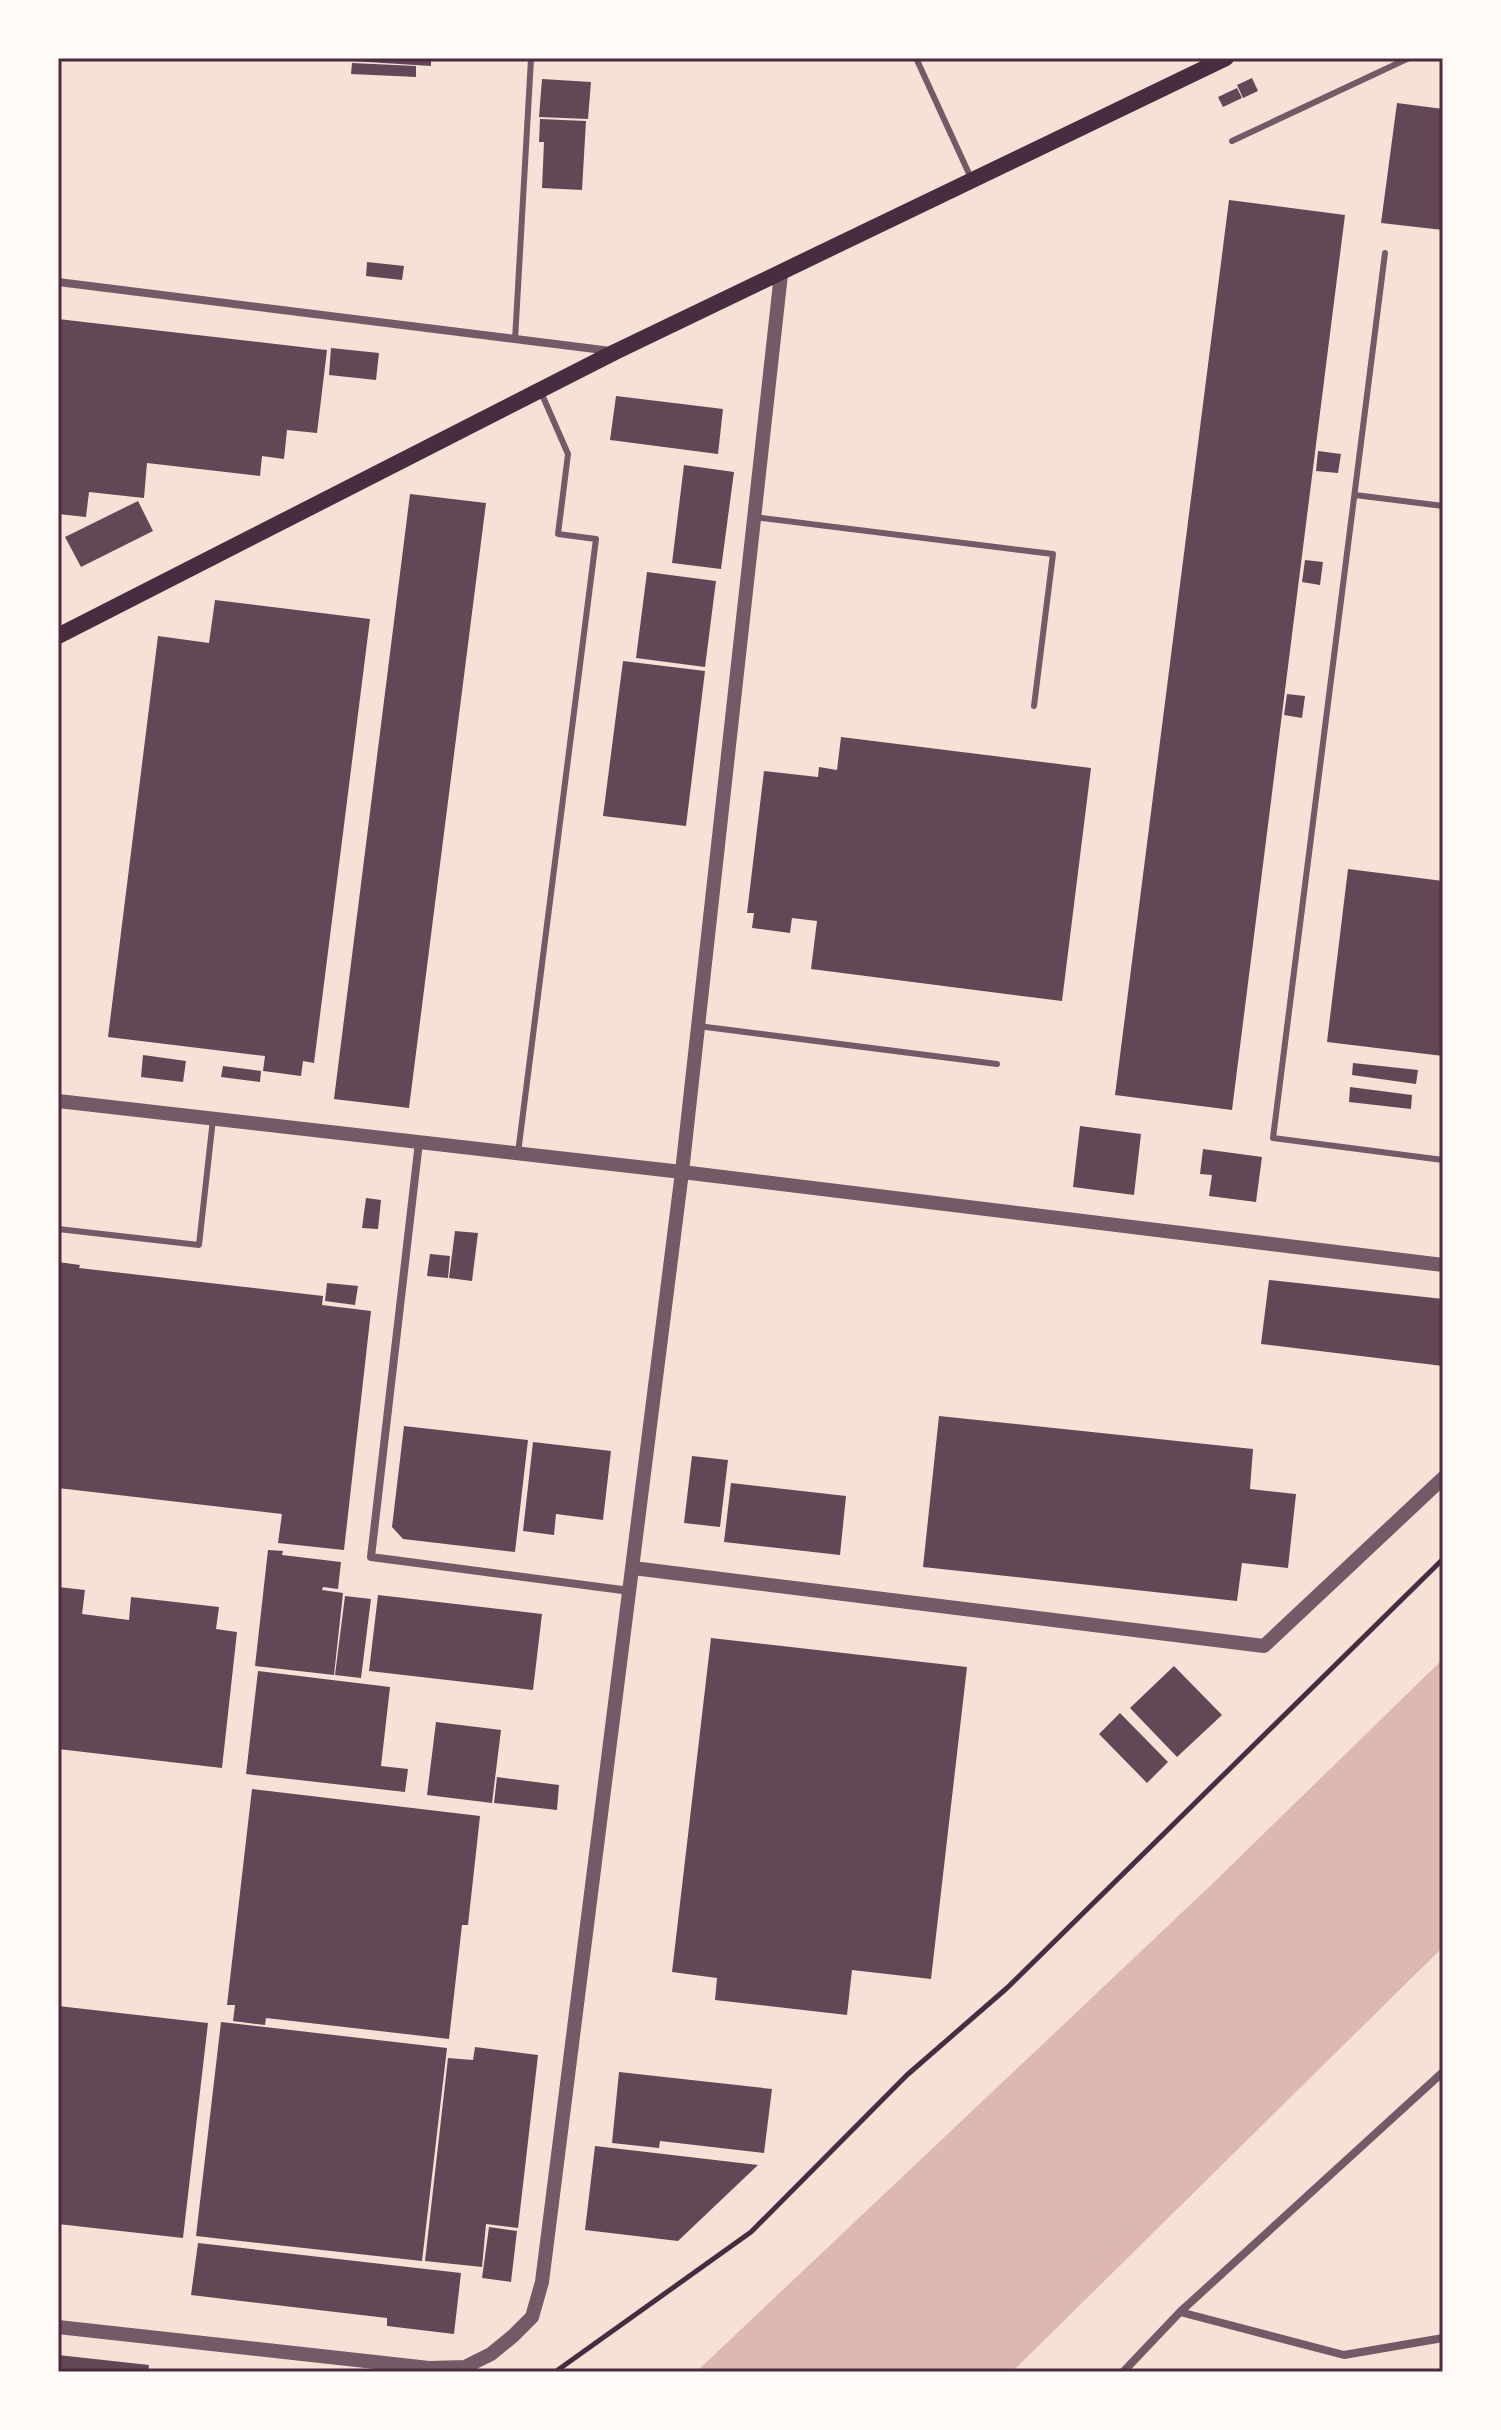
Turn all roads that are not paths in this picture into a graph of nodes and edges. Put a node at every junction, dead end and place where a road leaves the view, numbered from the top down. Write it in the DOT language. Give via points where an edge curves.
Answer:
graph roads {
  1 [pos="916,58"];
  2 [pos="1226,58"];
  3 [pos="1409,58"];
  4 [pos="531,59"];
  5 [pos="1232,141"];
  6 [pos="973,181"];
  7 [pos="1385,253"];
  8 [pos="781,274"];
  9 [pos="58,282"];
  10 [pos="515,340"];
  11 [pos="615,352"];
  12 [pos="540,390"];
  13 [pos="1355,495"];
  14 [pos="1443,506"];
  15 [pos="754,517"];
  16 [pos="58,636"];
  17 [pos="1034,706"];
  18 [pos="698,1026"];
  19 [pos="997,1064"];
  20 [pos="58,1101"];
  21 [pos="213,1119"];
  22 [pos="419,1142"];
  23 [pos="518,1153"];
  24 [pos="1443,1160"];
  25 [pos="682,1172"];
  26 [pos="58,1229"];
  27 [pos="1443,1265"];
  28 [pos="1443,1478"];
  29 [pos="633,1568"];
  30 [pos="630,1591"];
  31 [pos="1443,2072"];
  32 [pos="1180,2312"];
  33 [pos="58,2327"];
  34 [pos="1443,2338"];
  35 [pos="463,2370"];
  36 [pos="1123,2372"];
  1 -- 6 [label="lane"];
  2 -- 6 [label="main road"];
  3 -- 5 [label="lane"];
  4 -- 10 [label="lane"];
  6 -- 8 [label="main road"];
  7 -- 13 [label="lane"];
  8 -- 11 [label="main road"];
  8 -- 15 [label="street"];
  9 -- 10 [label="street"];
  10 -- 11 [label="street"];
  11 -- 12 [label="main road"];
  12 -- 16 [label="main road"];
  12 -- 23 [label="lane" via="568,454 558,534 596,539"];
  13 -- 14 [label="lane"];
  13 -- 24 [label="lane" via="1273,1138"];
  15 -- 17 [label="lane" via="1053,554"];
  15 -- 18 [label="street"];
  18 -- 19 [label="lane"];
  18 -- 25 [label="street"];
  20 -- 21 [label="street"];
  21 -- 22 [label="street"];
  21 -- 26 [label="lane" via="199,1245"];
  22 -- 23 [label="street"];
  22 -- 30 [label="street" via="371,1557"];
  23 -- 25 [label="street"];
  25 -- 27 [label="street"];
  25 -- 29 [label="street"];
  28 -- 29 [label="street" via="1264,1646"];
  29 -- 30 [label="street"];
  30 -- 35 [label="street" via="542,2282 532,2317 491,2354"];
  31 -- 32 [label="street"];
  32 -- 34 [label="street" via="1344,2355"];
  32 -- 36 [label="street"];
  33 -- 35 [label="street"];
}
